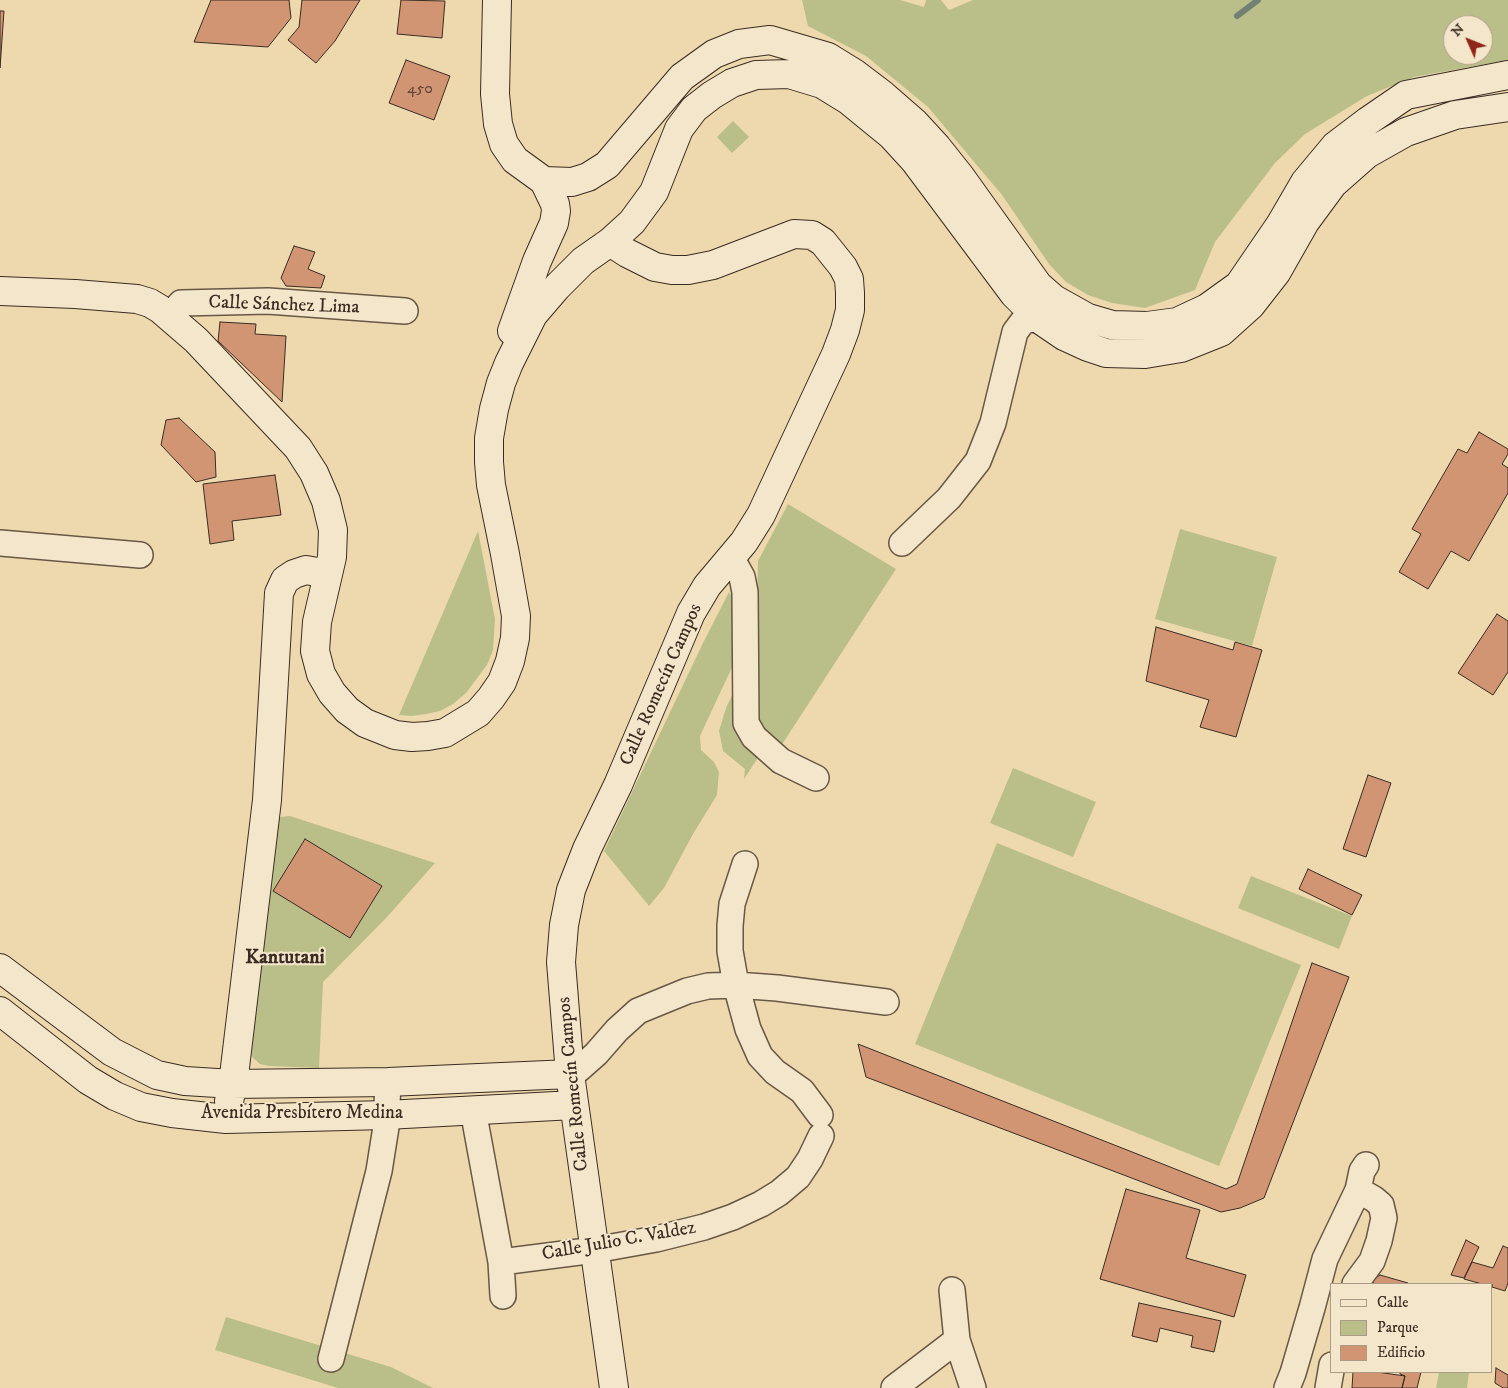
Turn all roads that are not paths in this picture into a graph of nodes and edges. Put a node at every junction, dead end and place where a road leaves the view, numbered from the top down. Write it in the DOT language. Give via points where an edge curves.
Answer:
graph roads {
  1 [pos="497,0"];
  2 [pos="1508,75"];
  3 [pos="1508,107"];
  4 [pos="544,181"];
  5 [pos="610,242"];
  6 [pos="0,292"];
  7 [pos="1046,309"];
  8 [pos="405,311"];
  9 [pos="169,316"];
  10 [pos="509,363"];
  11 [pos="0,543"];
  12 [pos="902,543"];
  13 [pos="140,556"];
  14 [pos="728,560"];
  15 [pos="328,574"];
  16 [pos="816,778"];
  17 [pos="745,864"];
  18 [pos="0,968"];
  19 [pos="736,985"];
  20 [pos="886,1002"];
  21 [pos="0,1012"];
  22 [pos="91,1038"];
  23 [pos="68,1065"];
  24 [pos="570,1074"];
  25 [pos="388,1082"];
  26 [pos="233,1084"];
  27 [pos="574,1105"];
  28 [pos="473,1110"];
  29 [pos="386,1116"];
  30 [pos="226,1119"];
  31 [pos="1366,1165"];
  32 [pos="1358,1190"];
  33 [pos="595,1250"];
  34 [pos="501,1262"];
  35 [pos="1357,1283"];
  36 [pos="952,1290"];
  37 [pos="503,1296"];
  38 [pos="957,1340"];
  39 [pos="331,1358"];
  40 [pos="1331,1373"];
  41 [pos="614,1388"];
  42 [pos="894,1388"];
  43 [pos="973,1388"];
  44 [pos="1287,1388"];
  45 [pos="1328,1388"];
  1 -- 4 [label="main road" via="495,94 498,124 504,144 515,160"];
  2 -- 7 [label="main road" via="1406,95 1335,146 1305,182 1239,285 1207,308 1178,322 1147,326 1112,325"];
  3 -- 7 [label="main road" via="1455,115 1406,132 1367,154 1333,184 1305,222 1271,279 1251,305 1221,332 1181,348 1145,354 1106,353 1064,336"];
  4 -- 7 [label="main road" via="572,182 588,178 606,165 682,77 714,54 739,44 770,40 828,57 854,73 914,122 960,176 1038,285"];
  4 -- 10 [label="main road" via="555,204 554,223 512,328"];
  5 -- 7 [label="main road" via="632,222 654,192 679,129 694,109 732,83 756,75 789,74 822,84 848,100 892,136 914,160 1014,294"];
  5 -- 10 [label="main road" via="583,261 533,315"];
  5 -- 14 [label="main road, Calle Romecín Campos" via="655,266 688,270 713,265 794,234 812,235 823,242 849,279 850,310 836,354 768,501 744,542"];
  6 -- 9 [label="main road" via="122,297 150,303"];
  7 -- 12 [label="street" via="1024,320 1015,332 993,423 978,461 949,498"];
  8 -- 9 [label="street, Calle Sánchez Lima" via="268,301 181,303"];
  9 -- 15 [label="main road" via="196,340 298,448 314,473 326,501 332,530"];
  10 -- 15 [label="main road" via="494,409 489,462 490,486 516,616 515,638 502,682 478,713 445,733 412,738 380,730 347,710 320,674 315,651 317,622"];
  11 -- 13 [label="street"];
  14 -- 16 [label="street" via="742,577 745,592 746,724 754,737 781,761"];
  14 -- 24 [label="main road, Calle Romecín Campos" via="691,613 571,890 561,962"];
  15 -- 26 [label="main road" via="306,570 294,574 285,580 279,593 267,800"];
  17 -- 19 [label="street" via="732,904 730,926 730,951"];
  18 -- 22 [label="main road, Avenida Presbítero Medina"];
  19 -- 20 [label="street"];
  19 -- 24 [label="street" via="687,991 638,1011 596,1054"];
  19 -- 33 [label="street, Calle Julio C. Valdez" via="748,1029 760,1056 775,1072 802,1091 820,1126 810,1159 798,1177 779,1193 733,1217 656,1239"];
  21 -- 23 [label="main road, Avenida Presbítero Medina"];
  22 -- 23 [label="main road"];
  22 -- 26 [label="main road, Avenida Presbítero Medina" via="157,1075 184,1081"];
  23 -- 30 [label="main road, Avenida Presbítero Medina" via="115,1096 141,1107"];
  24 -- 25 [label="main road, Avenida Presbítero Medina"];
  24 -- 27 [label="main road, Calle Romecín Campos"];
  25 -- 26 [label="main road, Avenida Presbítero Medina"];
  25 -- 29 [label="street"];
  26 -- 30 [label="main road"];
  27 -- 28 [label="main road, Avenida Presbítero Medina"];
  27 -- 33 [label="main road, Calle Romecín Campos"];
  28 -- 29 [label="main road, Avenida Presbítero Medina"];
  28 -- 34 [label="street"];
  29 -- 30 [label="main road, Avenida Presbítero Medina"];
  29 -- 39 [label="street" via="379,1171"];
  31 -- 32 [label="street"];
  32 -- 35 [label="street" via="1381,1205 1384,1218 1372,1261"];
  32 -- 44 [label="street" via="1325,1259"];
  33 -- 34 [label="street, Calle Julio C. Valdez"];
  33 -- 41 [label="main road, Calle Romecín Campos"];
  34 -- 37 [label="street"];
  36 -- 38 [label="street"];
  38 -- 42 [label="street"];
  38 -- 43 [label="street"];
  40 -- 45 [label="street"];
}
